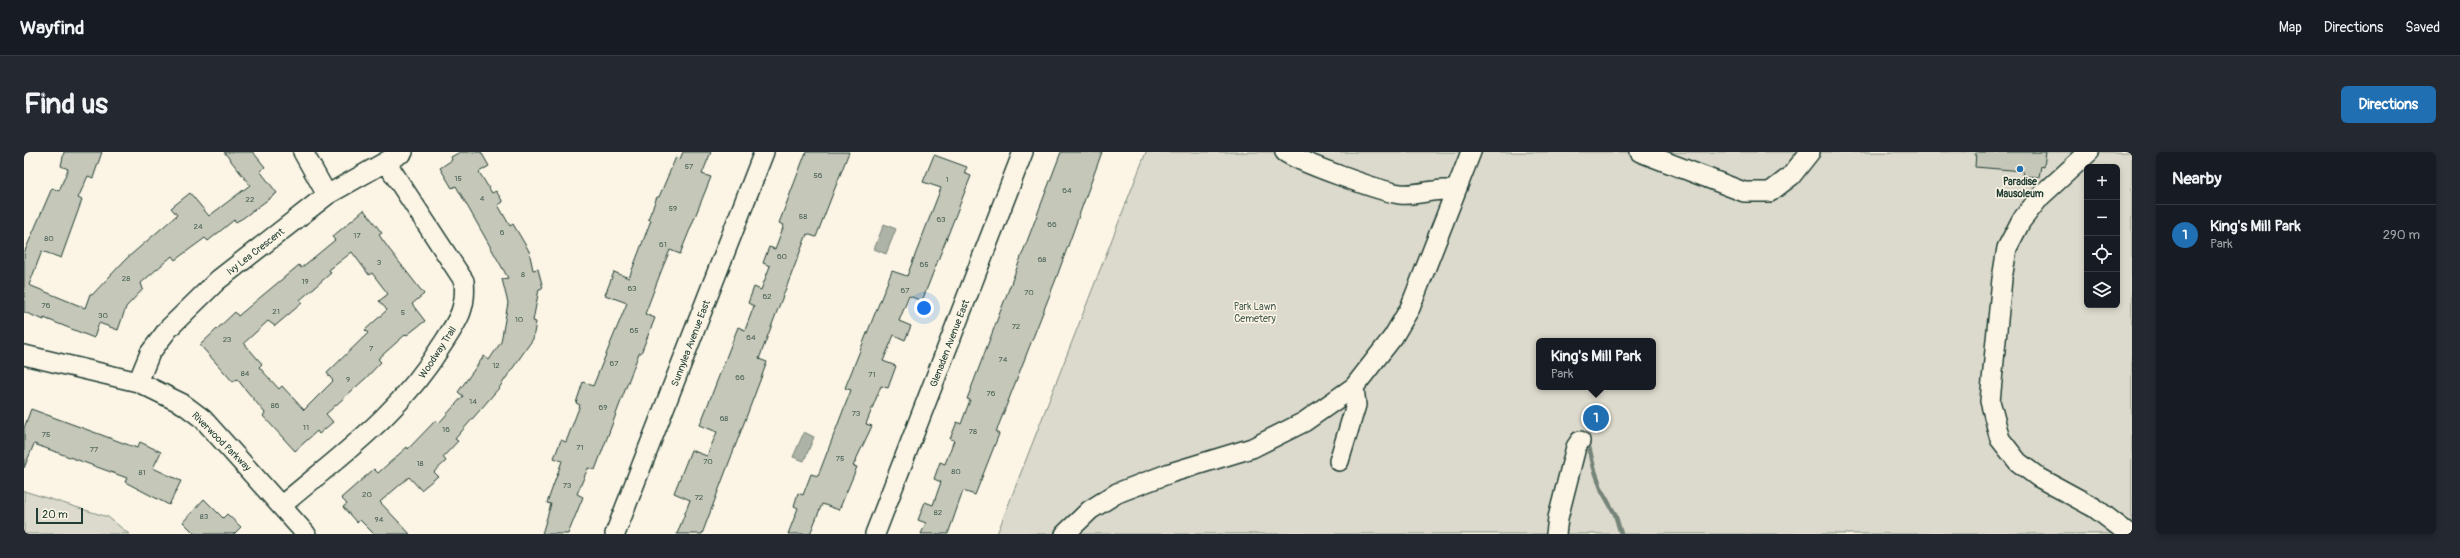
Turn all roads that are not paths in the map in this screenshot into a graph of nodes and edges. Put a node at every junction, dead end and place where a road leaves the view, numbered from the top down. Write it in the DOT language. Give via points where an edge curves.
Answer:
graph roads {
  1 [pos="303,152"];
  2 [pos="403,152"];
  3 [pos="764,152"];
  4 [pos="1285,152"];
  5 [pos="1471,152"];
  6 [pos="1640,152"];
  7 [pos="1810,152"];
  8 [pos="2089,152"];
  9 [pos="1020,153"];
  10 [pos="386,162"];
  11 [pos="1455,191"];
  12 [pos="327,195"];
  13 [pos="24,355"];
  14 [pos="138,382"];
  15 [pos="1354,387"];
  16 [pos="1580,442"];
  17 [pos="1339,461"];
  18 [pos="281,506"];
  19 [pos="306,534"];
  20 [pos="615,534"];
  21 [pos="875,534"];
  22 [pos="1065,534"];
  23 [pos="1556,534"];
  24 [pos="2129,534"];
  1 -- 12 [label="street"];
  2 -- 10 [label="street, Ivy Lea Crescent"];
  3 -- 20 [label="street, Sunnylea Avenue East"];
  4 -- 11 [label="street" via="1389,192 1419,194 1444,189"];
  5 -- 11 [label="street"];
  6 -- 7 [label="street" via="1744,192 1770,192 1791,176"];
  8 -- 24 [label="street" via="2040,197 2021,222 2007,248 1990,401 2000,439 2018,462 2038,477 2095,508"];
  9 -- 21 [label="street, Glenaden Avenue East"];
  10 -- 12 [label="street, Ivy Lea Crescent"];
  10 -- 18 [label="street, Woodway Trail" via="464,281 465,298 461,315 404,399"];
  11 -- 15 [label="street" via="1410,308 1393,337"];
  12 -- 14 [label="street, Ivy Lea Crescent" via="195,301 150,353"];
  13 -- 14 [label="street, Riverwood Parkway"];
  14 -- 18 [label="street, Riverwood Parkway" via="183,404 203,419"];
  15 -- 17 [label="street" via="1356,405"];
  15 -- 22 [label="street" via="1304,422 1252,448 1170,473 1117,493 1090,510"];
  16 -- 23 [label="street" via="1576,447"];
  18 -- 19 [label="street, Riverwood Parkway"];
}
